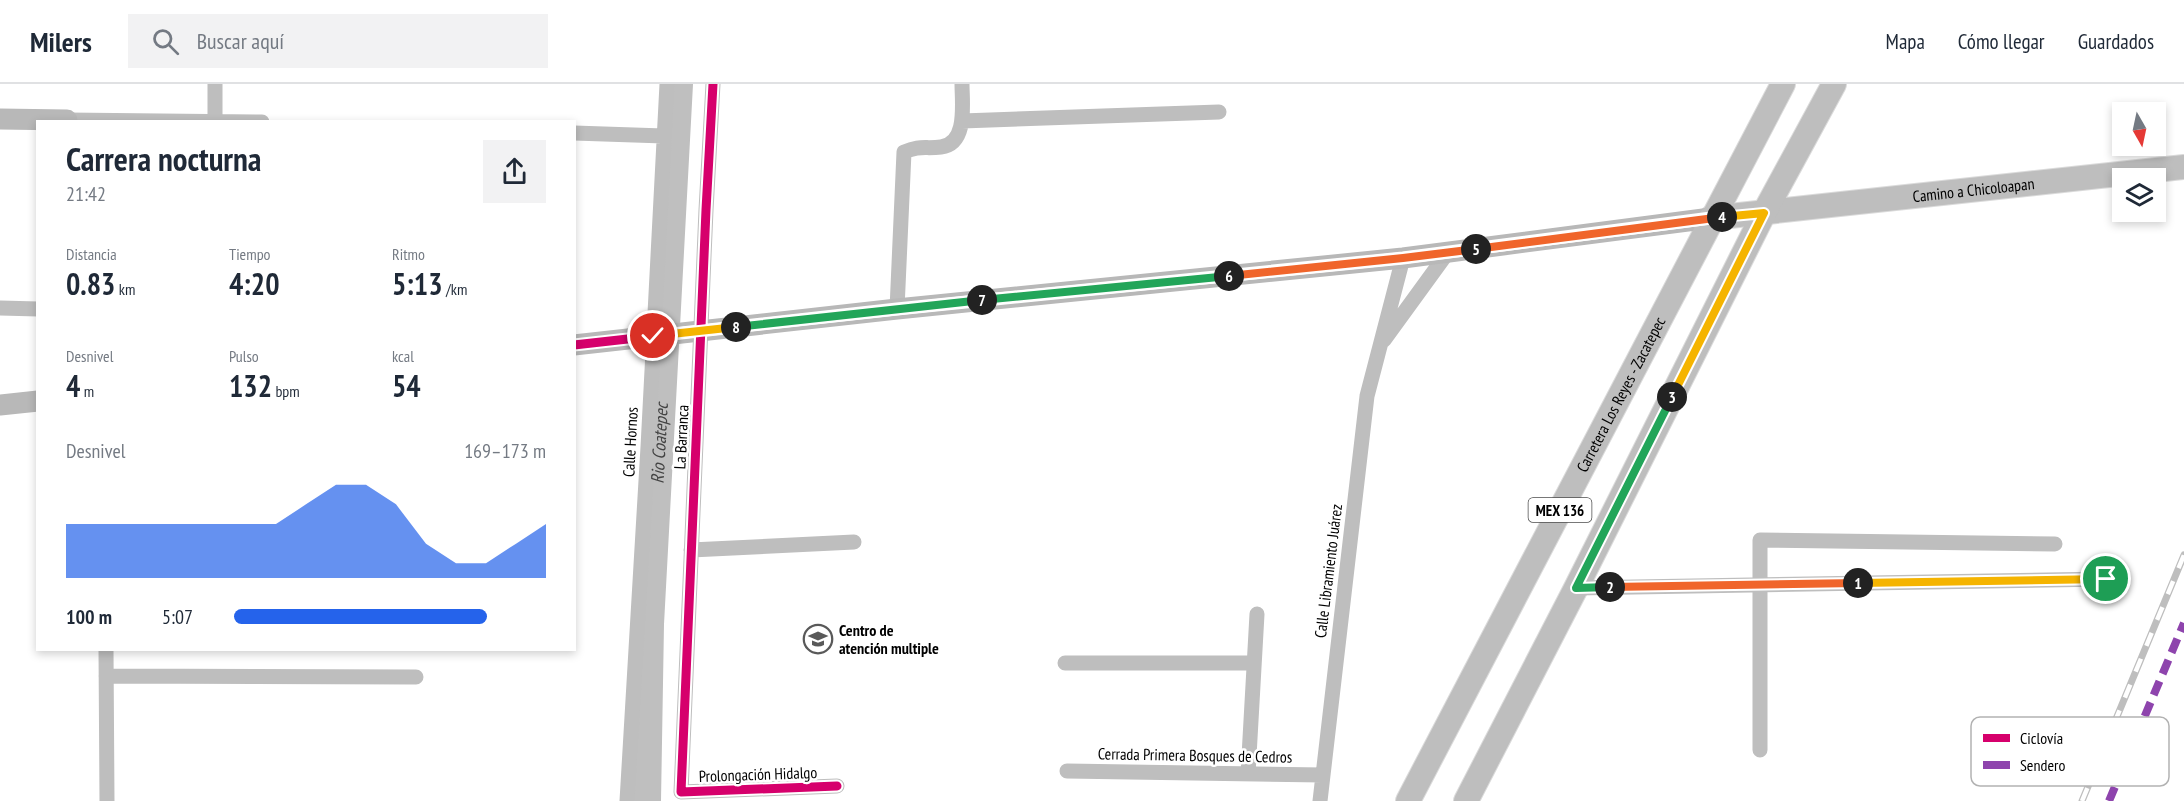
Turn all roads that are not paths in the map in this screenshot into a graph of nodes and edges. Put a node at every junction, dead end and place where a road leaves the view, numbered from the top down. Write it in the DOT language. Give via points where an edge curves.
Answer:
graph roads {
  1 [pos="215,84"];
  2 [pos="667,84"];
  3 [pos="713,84"];
  4 [pos="962,84"];
  5 [pos="1783,84"];
  6 [pos="1834,84"];
  7 [pos="1219,112"];
  8 [pos="0,119"];
  9 [pos="36,120"];
  10 [pos="214,120"];
  11 [pos="962,121"];
  12 [pos="576,133"];
  13 [pos="664,136"];
  14 [pos="2184,167"];
  15 [pos="1764,213"];
  16 [pos="1711,218"];
  17 [pos="1448,252"];
  18 [pos="1403,258"];
  19 [pos="0,308"];
  20 [pos="36,309"];
  21 [pos="897,309"];
  22 [pos="693,332"];
  23 [pos="656,336"];
  24 [pos="576,345"];
  25 [pos="1378,347"];
  26 [pos="36,401"];
  27 [pos="0,405"];
  28 [pos="854,542"];
  29 [pos="2055,544"];
  30 [pos="692,550"];
  31 [pos="2106,579"];
  32 [pos="1758,584"];
  33 [pos="1576,588"];
  34 [pos="1257,614"];
  35 [pos="106,651"];
  36 [pos="1065,663"];
  37 [pos="1254,663"];
  38 [pos="106,676"];
  39 [pos="417,677"];
  40 [pos="1760,750"];
  41 [pos="1067,771"];
  42 [pos="1248,774"];
  43 [pos="1323,775"];
  44 [pos="837,786"];
  45 [pos="681,792"];
  46 [pos="711,796"];
  47 [pos="107,801"];
  48 [pos="627,801"];
  49 [pos="1320,801"];
  50 [pos="1408,801"];
  51 [pos="1466,801"];
  1 -- 10 [label="street"];
  2 -- 13 [label="street, Calle Hornos"];
  3 -- 22 [label="street, La Barranca"];
  4 -- 11 [label="street"];
  5 -- 16 [label="main road, Carretera Los Reyes - Zacatepec / MEX 136"];
  6 -- 15 [label="main road, MEX 136"];
  7 -- 11 [label="street"];
  8 -- 9 [label="street"];
  11 -- 21 [label="street" via="952,143 904,152"];
  12 -- 13 [label="street"];
  13 -- 23 [label="street, Calle Hornos"];
  14 -- 15 [label="main road, Camino a Chicoloapan"];
  15 -- 16 [label="main road, Camino a Chicoloapan"];
  15 -- 33 [label="main road, MEX 136"];
  16 -- 17 [label="street"];
  16 -- 50 [label="main road, Carretera Los Reyes - Zacatepec / MEX 136"];
  17 -- 18 [label="street"];
  17 -- 25 [label="street, Calle Libramiento Juárez"];
  18 -- 21 [label="street"];
  18 -- 25 [label="street, Calle Libramiento Juárez"];
  19 -- 20 [label="street"];
  21 -- 22 [label="street"];
  22 -- 23 [label="street"];
  22 -- 30 [label="street, La Barranca"];
  23 -- 24 [label="street"];
  23 -- 48 [label="street, Calle Hornos"];
  25 -- 43 [label="street, Calle Libramiento Juárez" via="1367,396"];
  26 -- 27 [label="street"];
  28 -- 30 [label="street"];
  29 -- 32 [label="street" via="1760,540"];
  30 -- 45 [label="street, La Barranca"];
  31 -- 32 [label="street"];
  32 -- 33 [label="street"];
  32 -- 40 [label="street"];
  33 -- 51 [label="main road, MEX 136"];
  34 -- 37 [label="street"];
  35 -- 38 [label="street"];
  36 -- 37 [label="street"];
  37 -- 42 [label="street"];
  38 -- 39 [label="street"];
  38 -- 47 [label="street"];
  41 -- 42 [label="street, Cerrada Primera Bosques de Cedros"];
  42 -- 43 [label="street, Cerrada Primera Bosques de Cedros"];
  43 -- 49 [label="street, Calle Libramiento Juárez"];
  44 -- 46 [label="street, Prolongación Hidalgo"];
  45 -- 46 [label="street, Prolongación Hidalgo"];
}
